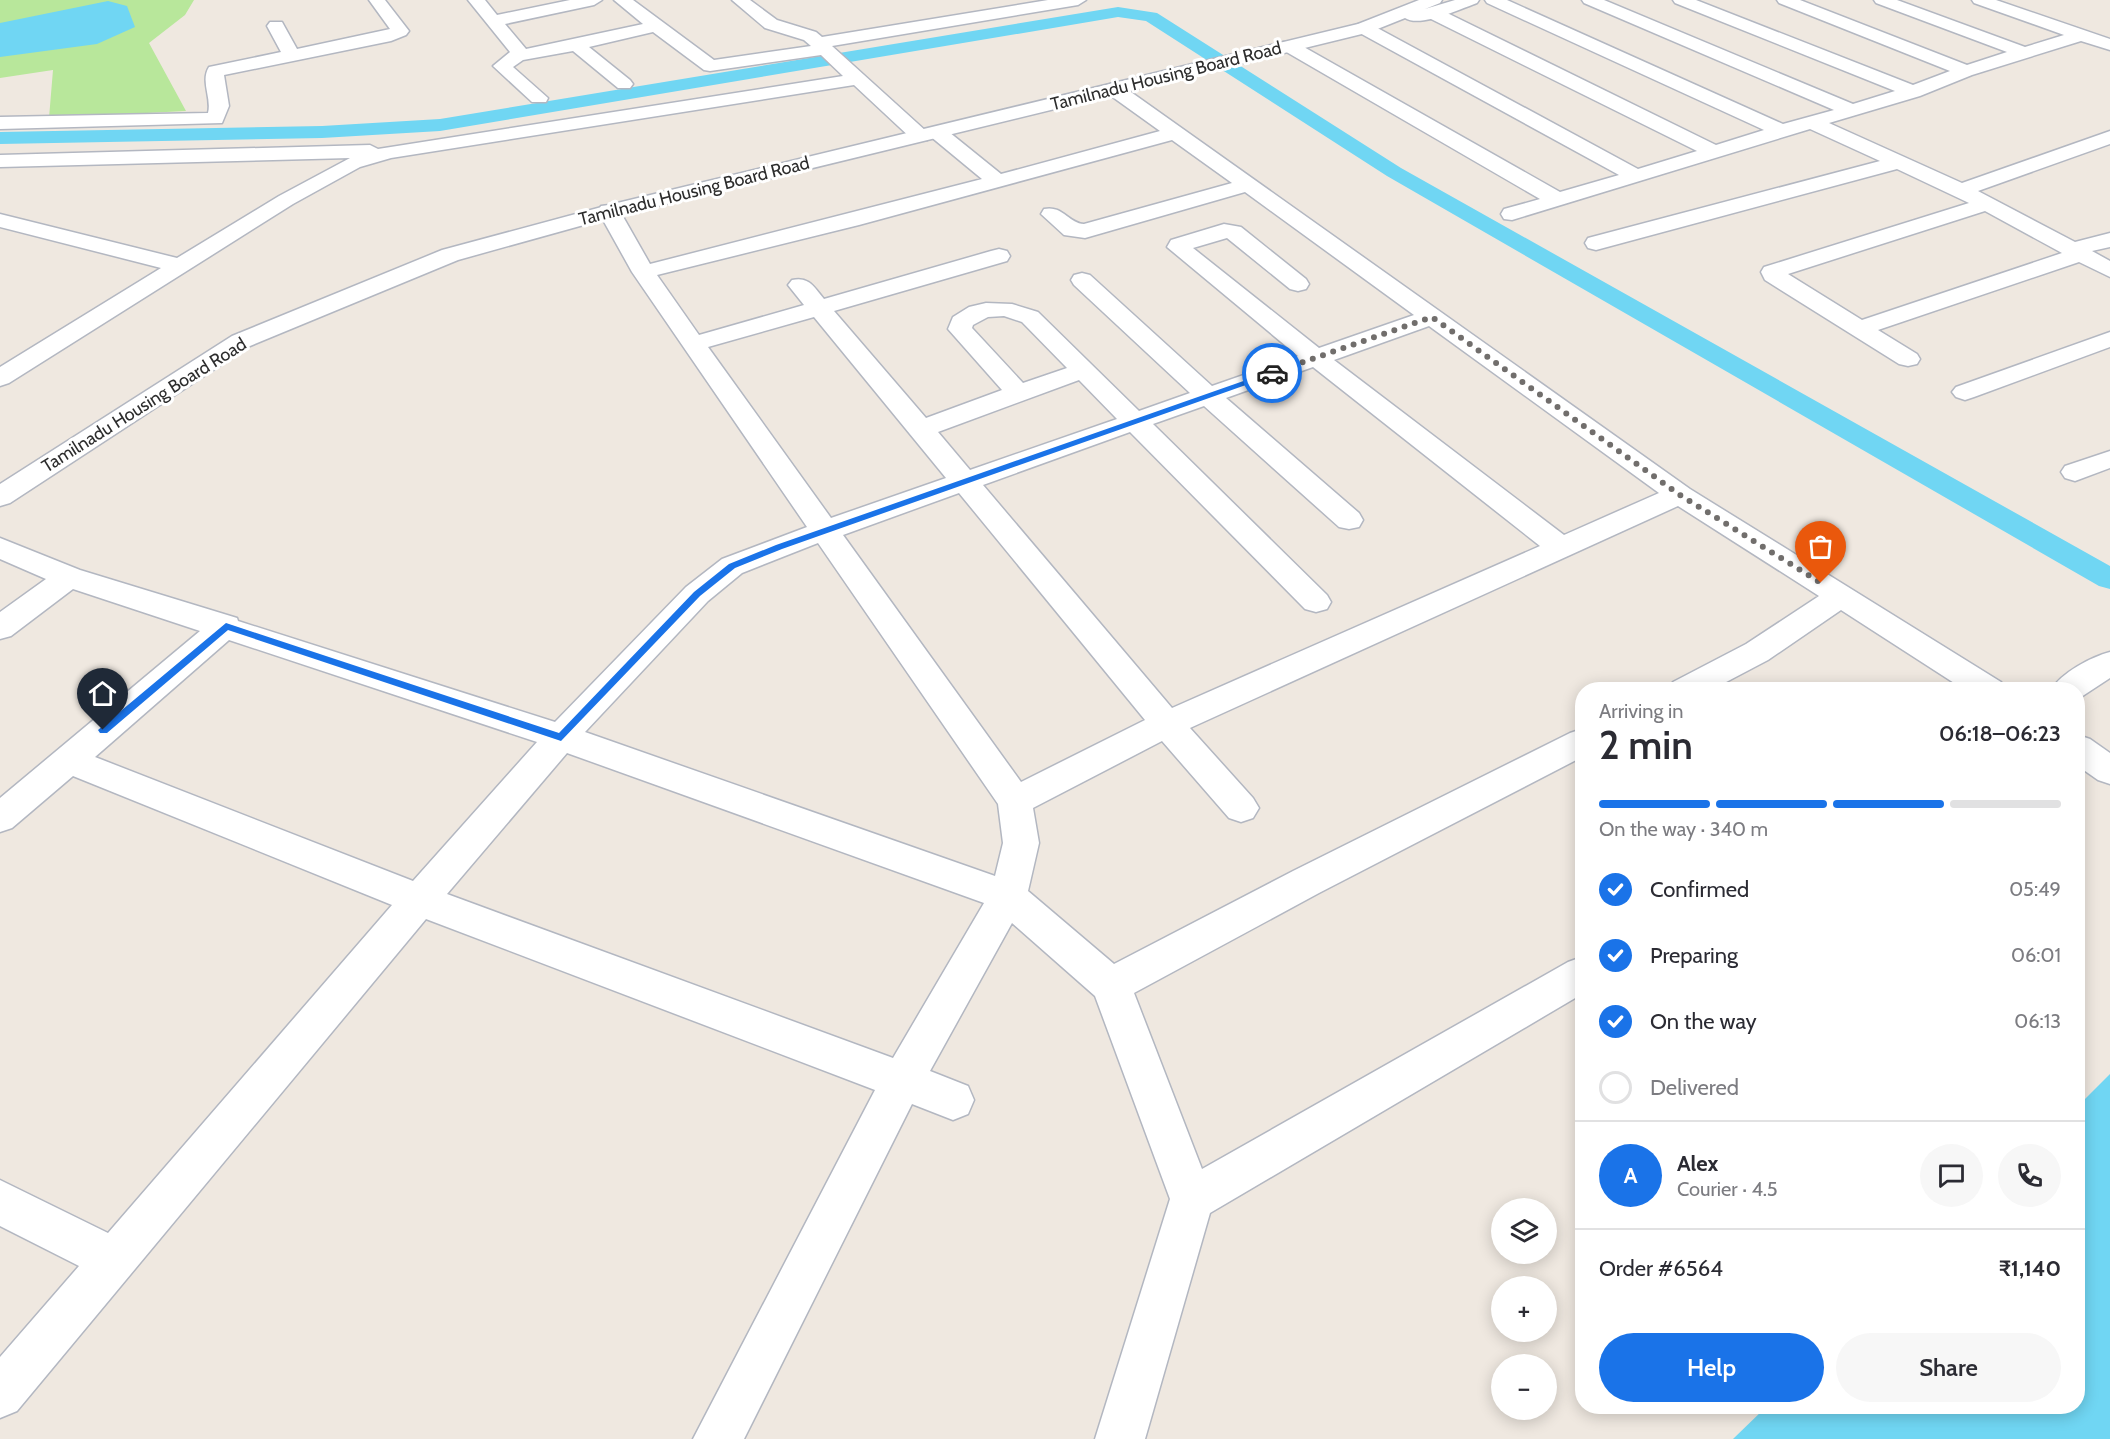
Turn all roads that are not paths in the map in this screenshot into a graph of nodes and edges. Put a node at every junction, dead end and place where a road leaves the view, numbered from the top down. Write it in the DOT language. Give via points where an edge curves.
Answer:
graph roads {
  1 [pos="377,0"];
  2 [pos="476,0"];
  3 [pos="594,0"];
  4 [pos="622,0"];
  5 [pos="740,0"];
  6 [pos="1078,0"];
  7 [pos="1471,0"];
  8 [pos="1493,0"];
  9 [pos="1590,0"];
  10 [pos="1681,0"];
  11 [pos="1785,0"];
  12 [pos="1882,0"];
  13 [pos="1980,0"];
  14 [pos="1424,5"];
  15 [pos="493,21"];
  16 [pos="276,26"];
  17 [pos="656,26"];
  18 [pos="2110,26"];
  19 [pos="1364,28"];
  20 [pos="2081,35"];
  21 [pos="576,45"];
  22 [pos="2110,45"];
  23 [pos="1289,46"];
  24 [pos="828,52"];
  25 [pos="2025,53"];
  26 [pos="291,54"];
  27 [pos="518,56"];
  28 [pos="328,60"];
  29 [pos="1966,71"];
  30 [pos="857,79"];
  31 [pos="216,83"];
  32 [pos="624,84"];
  33 [pos="1114,89"];
  34 [pos="1913,92"];
  35 [pos="540,98"];
  36 [pos="1853,111"];
  37 [pos="1811,122"];
  38 [pos="0,123"];
  39 [pos="1782,131"];
  40 [pos="1176,133"];
  41 [pos="929,134"];
  42 [pos="2110,137"];
  43 [pos="1713,151"];
  44 [pos="388,152"];
  45 [pos="0,161"];
  46 [pos="1899,162"];
  47 [pos="1635,176"];
  48 [pos="997,182"];
  49 [pos="1248,185"];
  50 [pos="1961,190"];
  51 [pos="1558,200"];
  52 [pos="1988,204"];
  53 [pos="609,211"];
  54 [pos="1052,214"];
  55 [pos="1512,214"];
  56 [pos="0,220"];
  57 [pos="2110,240"];
  58 [pos="1596,243"];
  59 [pos="2076,252"];
  60 [pos="999,256"];
  61 [pos="180,266"];
  62 [pos="2110,270"];
  63 [pos="643,272"];
  64 [pos="1082,280"];
  65 [pos="1298,284"];
  66 [pos="800,285"];
  67 [pos="819,306"];
  68 [pos="1432,317"];
  69 [pos="1858,328"];
  70 [pos="2110,339"];
  71 [pos="693,344"];
  72 [pos="1316,358"];
  73 [pos="1908,359"];
  74 [pos="1084,370"];
  75 [pos="0,378"];
  76 [pos="1965,392"];
  77 [pos="1018,393"];
  78 [pos="1207,395"];
  79 [pos="1136,422"];
  80 [pos="922,429"];
  81 [pos="2110,459"];
  82 [pos="2074,472"];
  83 [pos="967,482"];
  84 [pos="1680,495"];
  85 [pos="0,497"];
  86 [pos="1349,520"];
  87 [pos="824,532"];
  88 [pos="0,548"];
  89 [pos="1561,548"];
  90 [pos="69,577"];
  91 [pos="1842,595"];
  92 [pos="1316,602"];
  93 [pos="226,626"];
  94 [pos="0,628"];
  95 [pos="2110,663"];
  96 [pos="1699,682"];
  97 [pos="1978,682"];
  98 [pos="2080,682"];
  99 [pos="1167,724"];
  100 [pos="561,737"];
  101 [pos="1575,746"];
  102 [pos="2085,753"];
  103 [pos="68,760"];
  104 [pos="2110,771"];
  105 [pos="1015,801"];
  106 [pos="1241,808"];
  107 [pos="0,818"];
  108 [pos="1008,896"];
  109 [pos="419,900"];
  110 [pos="1575,978"];
  111 [pos="1111,985"];
  112 [pos="902,1081"];
  113 [pos="953,1100"];
  114 [pos="1192,1199"];
  115 [pos="0,1202"];
  116 [pos="113,1260"];
  117 [pos="0,1394"];
  118 [pos="718,1439"];
  119 [pos="1120,1439"];
  1 -- 26 [label="street" via="400,31 391,36"];
  2 -- 15 [label="street"];
  3 -- 15 [label="street"];
  4 -- 17 [label="street"];
  5 -- 24 [label="street" via="771,24 801,33"];
  6 -- 24 [label="street"];
  7 -- 14 [label="street, Tamilnadu Housing Board Road"];
  8 -- 39 [label="street"];
  9 -- 36 [label="street"];
  10 -- 34 [label="street"];
  11 -- 29 [label="street"];
  12 -- 25 [label="street"];
  13 -- 20 [label="street"];
  14 -- 19 [label="street, Tamilnadu Housing Board Road"];
  14 -- 43 [label="street"];
  15 -- 27 [label="street"];
  16 -- 26 [label="street"];
  17 -- 21 [label="street"];
  17 -- 24 [label="street" via="710,66"];
  18 -- 20 [label="street"];
  19 -- 23 [label="street, Tamilnadu Housing Board Road"];
  19 -- 47 [label="street"];
  20 -- 22 [label="street"];
  20 -- 25 [label="street"];
  21 -- 27 [label="street"];
  21 -- 32 [label="street"];
  23 -- 33 [label="street, Tamilnadu Housing Board Road"];
  23 -- 51 [label="street"];
  24 -- 30 [label="street"];
  25 -- 29 [label="street"];
  26 -- 31 [label="street" via="219,69 214,73"];
  27 -- 35 [label="street" via="502,66"];
  28 -- 31 [label="street"];
  29 -- 34 [label="street"];
  30 -- 41 [label="street"];
  30 -- 44 [label="street"];
  31 -- 38 [label="street" via="221,109 215,119"];
  33 -- 40 [label="street"];
  33 -- 41 [label="street, Tamilnadu Housing Board Road"];
  34 -- 36 [label="street"];
  36 -- 37 [label="street"];
  37 -- 39 [label="street"];
  37 -- 46 [label="street"];
  39 -- 43 [label="street"];
  40 -- 48 [label="street"];
  40 -- 49 [label="street"];
  41 -- 48 [label="street"];
  41 -- 53 [label="street, Tamilnadu Housing Board Road"];
  42 -- 50 [label="street"];
  43 -- 47 [label="street"];
  44 -- 45 [label="street"];
  44 -- 61 [label="street" via="353,164 286,200"];
  46 -- 50 [label="street"];
  46 -- 58 [label="street"];
  47 -- 51 [label="street"];
  48 -- 63 [label="street"];
  49 -- 54 [label="street" via="1085,231 1072,230"];
  49 -- 68 [label="street"];
  50 -- 52 [label="street"];
  51 -- 55 [label="street"];
  52 -- 59 [label="street"];
  52 -- 69 [label="street" via="1772,272"];
  53 -- 63 [label="street"];
  53 -- 85 [label="street, Tamilnadu Housing Board Road" via="450,255 241,341"];
  56 -- 61 [label="street"];
  57 -- 59 [label="street"];
  59 -- 62 [label="street"];
  59 -- 69 [label="street"];
  60 -- 67 [label="street"];
  61 -- 75 [label="street"];
  63 -- 71 [label="street"];
  64 -- 78 [label="street"];
  65 -- 72 [label="street" via="1228,231 1179,245"];
  66 -- 67 [label="street"];
  67 -- 71 [label="street"];
  67 -- 80 [label="street"];
  68 -- 72 [label="street"];
  68 -- 84 [label="street"];
  69 -- 73 [label="street"];
  70 -- 76 [label="street"];
  71 -- 87 [label="street"];
  72 -- 78 [label="street"];
  72 -- 89 [label="street"];
  74 -- 77 [label="street"];
  74 -- 77 [label="street" via="1030,317 996,308 968,316 960,328"];
  74 -- 79 [label="street"];
  77 -- 80 [label="street"];
  78 -- 79 [label="street"];
  78 -- 86 [label="street"];
  79 -- 83 [label="street"];
  79 -- 92 [label="street"];
  80 -- 83 [label="street"];
  81 -- 82 [label="street"];
  83 -- 87 [label="street"];
  83 -- 99 [label="street"];
  84 -- 89 [label="street"];
  84 -- 91 [label="street"];
  87 -- 100 [label="street" via="732,566 705,587"];
  87 -- 105 [label="street"];
  88 -- 90 [label="street"];
  89 -- 99 [label="street"];
  90 -- 93 [label="street"];
  90 -- 94 [label="street"];
  91 -- 96 [label="street" via="1757,652"];
  91 -- 97 [label="street"];
  93 -- 100 [label="street"];
  93 -- 103 [label="street"];
  95 -- 98 [label="street"];
  99 -- 105 [label="street"];
  99 -- 106 [label="street"];
  100 -- 108 [label="street"];
  100 -- 109 [label="street"];
  101 -- 111 [label="street"];
  102 -- 104 [label="street"];
  103 -- 107 [label="street"];
  103 -- 109 [label="street"];
  105 -- 108 [label="street" via="1021,843"];
  108 -- 111 [label="street"];
  108 -- 112 [label="street"];
  109 -- 112 [label="street"];
  109 -- 116 [label="street"];
  110 -- 114 [label="street"];
  111 -- 114 [label="street"];
  112 -- 113 [label="street"];
  112 -- 118 [label="street"];
  114 -- 119 [label="street"];
  115 -- 116 [label="street"];
  116 -- 117 [label="street"];
}
